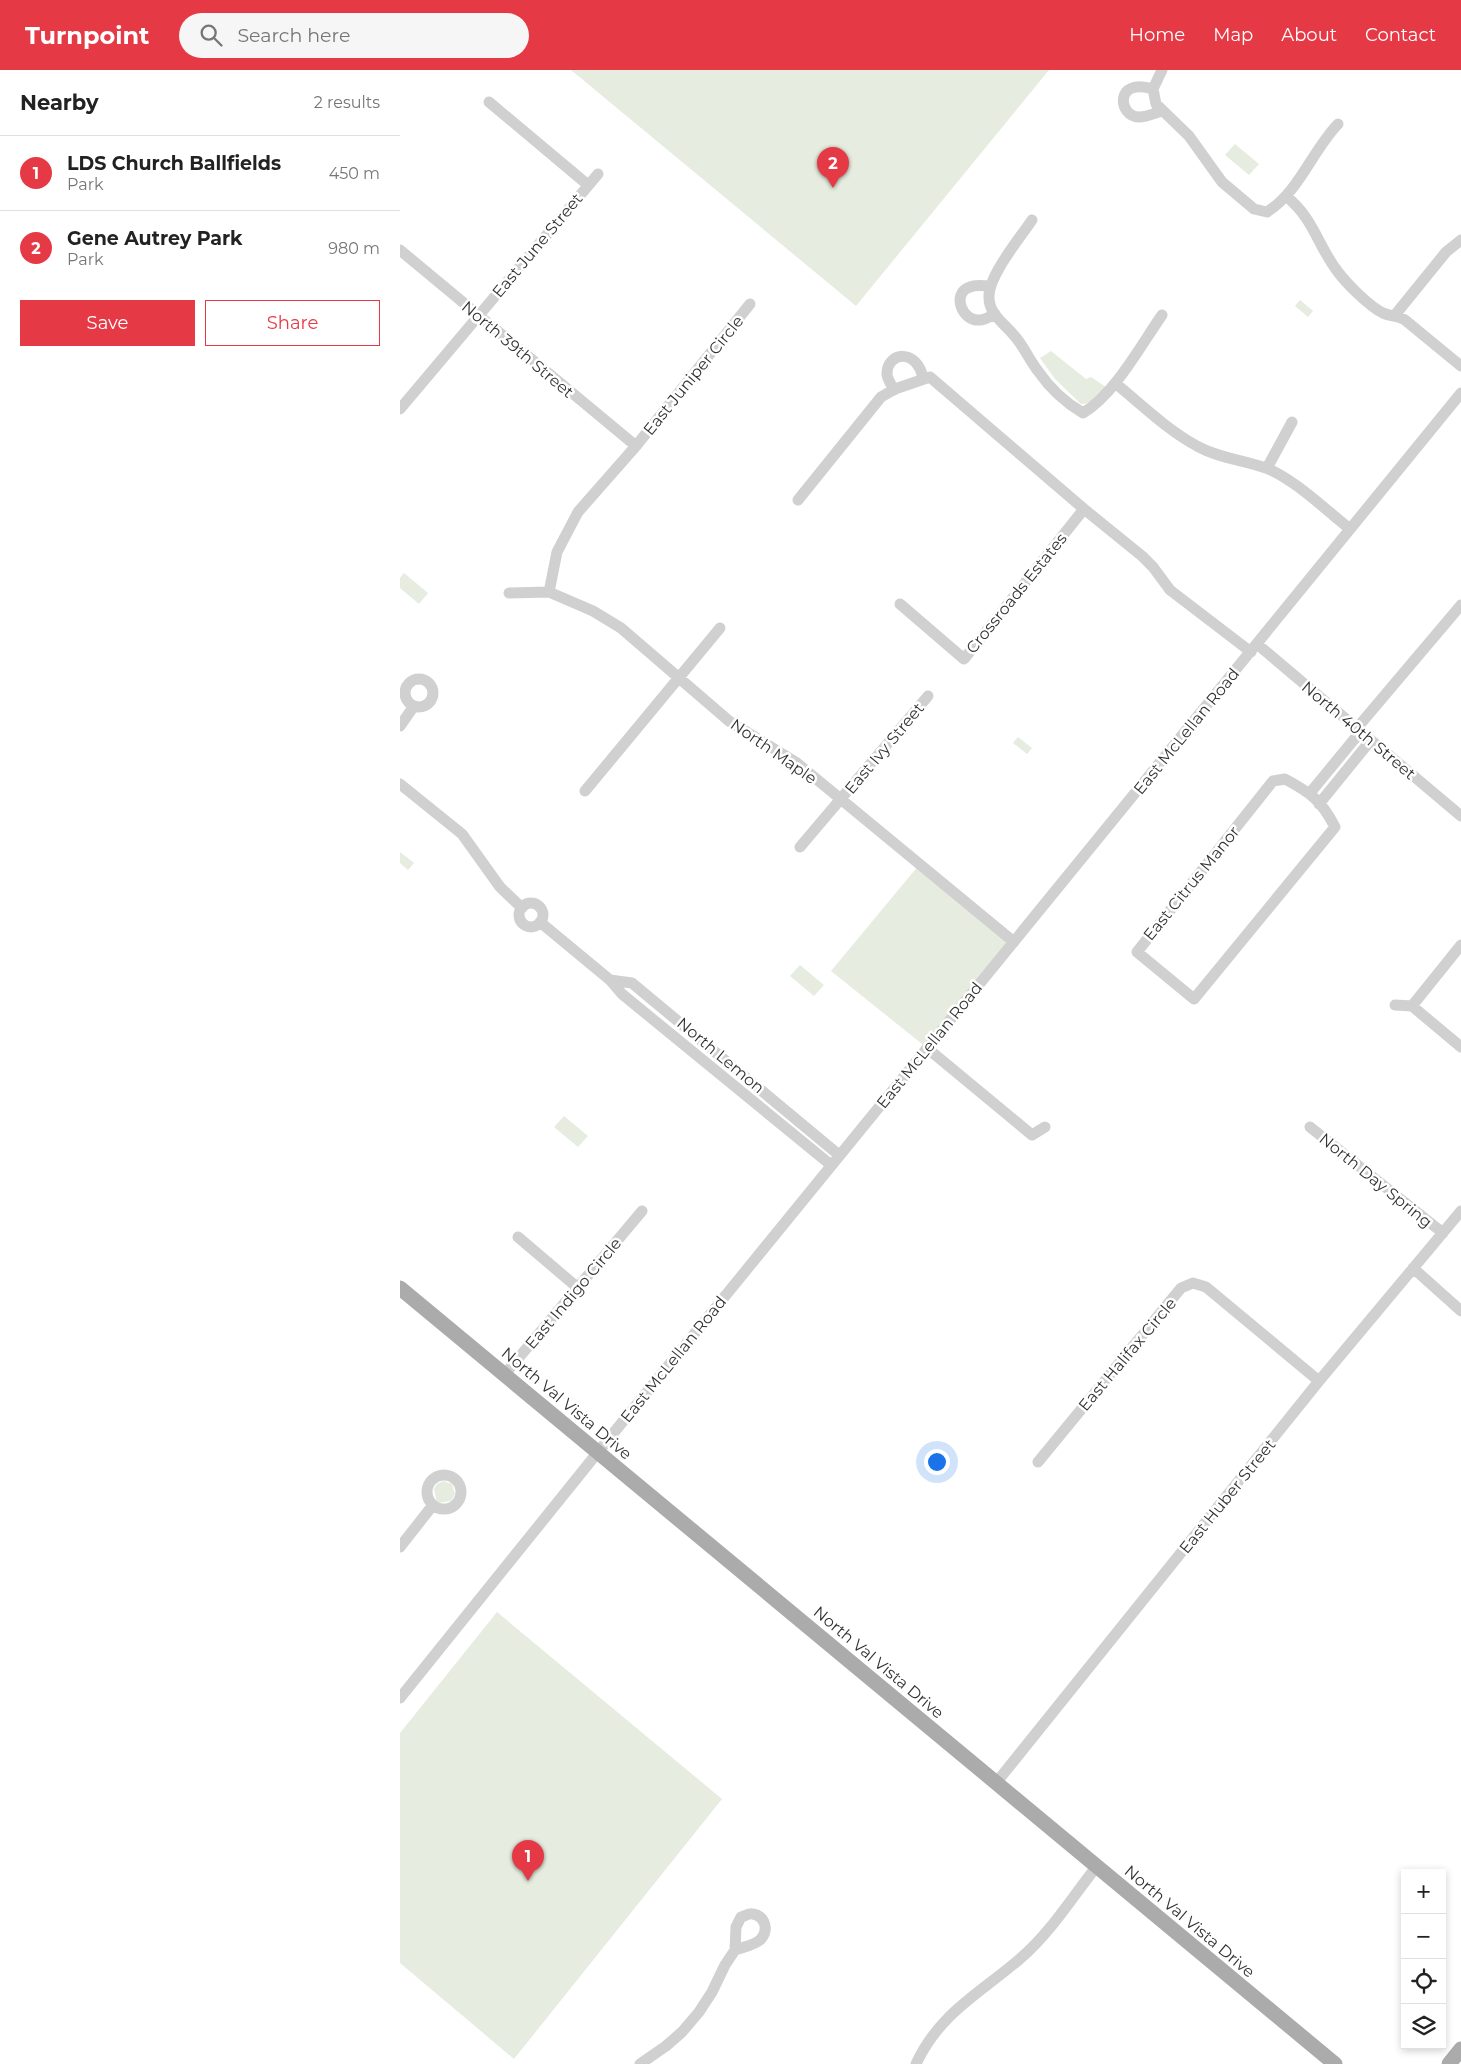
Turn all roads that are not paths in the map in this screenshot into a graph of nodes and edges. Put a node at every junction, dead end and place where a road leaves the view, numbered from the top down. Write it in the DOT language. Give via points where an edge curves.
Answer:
graph roads {
  1 [pos="1162,70"];
  2 [pos="1152,89"];
  3 [pos="489,102"];
  4 [pos="1162,111"];
  5 [pos="1338,124"];
  6 [pos="598,174"];
  7 [pos="588,184"];
  8 [pos="1286,196"];
  9 [pos="1032,220"];
  10 [pos="1461,240"];
  11 [pos="400,250"];
  12 [pos="990,286"];
  13 [pos="750,304"];
  14 [pos="995,314"];
  15 [pos="1162,315"];
  16 [pos="1395,315"];
  17 [pos="478,316"];
  18 [pos="1461,366"];
  19 [pos="923,379"];
  20 [pos="1115,382"];
  21 [pos="894,390"];
  22 [pos="1461,393"];
  23 [pos="400,409"];
  24 [pos="1292,422"];
  25 [pos="636,446"];
  26 [pos="1267,468"];
  27 [pos="798,500"];
  28 [pos="1084,509"];
  29 [pos="1350,530"];
  30 [pos="548,592"];
  31 [pos="509,593"];
  32 [pos="900,604"];
  33 [pos="1461,605"];
  34 [pos="720,628"];
  35 [pos="1254,648"];
  36 [pos="679,677"];
  37 [pos="928,696"];
  38 [pos="414,706"];
  39 [pos="400,726"];
  40 [pos="1359,730"];
  41 [pos="1371,740"];
  42 [pos="400,784"];
  43 [pos="585,790"];
  44 [pos="1310,793"];
  45 [pos="841,800"];
  46 [pos="1319,804"];
  47 [pos="1461,816"];
  48 [pos="800,847"];
  49 [pos="522,908"];
  50 [pos="540,922"];
  51 [pos="1014,942"];
  52 [pos="1461,945"];
  53 [pos="610,980"];
  54 [pos="1396,1005"];
  55 [pos="1412,1006"];
  56 [pos="670,1013"];
  57 [pos="660,1024"];
  58 [pos="1461,1047"];
  59 [pos="927,1048"];
  60 [pos="771,1098"];
  61 [pos="762,1108"];
  62 [pos="800,1123"];
  63 [pos="1045,1127"];
  64 [pos="1310,1127"];
  65 [pos="792,1133"];
  66 [pos="811,1141"];
  67 [pos="839,1155"];
  68 [pos="831,1165"];
  69 [pos="642,1211"];
  70 [pos="1461,1212"];
  71 [pos="1443,1233"];
  72 [pos="518,1237"];
  73 [pos="1413,1268"];
  74 [pos="400,1288"];
  75 [pos="578,1288"];
  76 [pos="1461,1311"];
  77 [pos="504,1374"];
  78 [pos="1319,1381"];
  79 [pos="598,1452"];
  80 [pos="1038,1462"];
  81 [pos="434,1505"];
  82 [pos="400,1547"];
  83 [pos="400,1698"];
  84 [pos="996,1782"];
  85 [pos="1097,1866"];
  86 [pos="735,1950"];
  87 [pos="1461,2049"];
  88 [pos="640,2064"];
  89 [pos="916,2064"];
  90 [pos="1335,2064"];
  91 [pos="1449,2064"];
  1 -- 2 [label="street"];
  2 -- 4 [label="street" via="1156,104"];
  2 -- 4 [label="street" via="1133,86 1123,97 1124,106 1132,116 1139,117"];
  3 -- 7 [label="street"];
  4 -- 8 [label="street" via="1189,136 1222,182 1254,208 1266,212"];
  5 -- 8 [label="street" via="1326,136"];
  6 -- 7 [label="street, East June Street"];
  7 -- 17 [label="street, East June Street"];
  8 -- 16 [label="street" via="1308,218 1338,272 1381,312"];
  9 -- 12 [label="street"];
  10 -- 16 [label="street" via="1446,252"];
  11 -- 17 [label="street, North 39th Street"];
  12 -- 14 [label="street" via="989,297"];
  12 -- 14 [label="street" via="970,286 960,297 960,306 974,319"];
  13 -- 25 [label="street, East Juniper Circle"];
  14 -- 20 [label="street" via="1026,349 1038,372 1070,406 1082,413 1094,406"];
  15 -- 20 [label="street"];
  16 -- 18 [label="street"];
  17 -- 23 [label="street, East June Street"];
  17 -- 25 [label="street, North 39th Street"];
  19 -- 21 [label="street"];
  19 -- 21 [label="street" via="919,366 908,357 900,356 894,359 888,370 887,376"];
  19 -- 28 [label="street" via="930,377"];
  20 -- 26 [label="street" via="1197,447"];
  21 -- 27 [label="street" via="881,398"];
  22 -- 29 [label="street, East McLellan Road"];
  24 -- 26 [label="street"];
  25 -- 30 [label="street, East Juniper Circle" via="578,512 557,552"];
  26 -- 29 [label="street" via="1289,481"];
  28 -- 32 [label="street, Crossroads Estates" via="964,659"];
  28 -- 35 [label="street" via="1142,556 1170,590"];
  29 -- 35 [label="street, East McLellan Road"];
  30 -- 31 [label="street"];
  30 -- 36 [label="street, North Maple" via="593,611 621,628"];
  33 -- 40 [label="street"];
  34 -- 36 [label="street"];
  35 -- 40 [label="street, North 40th Street"];
  35 -- 51 [label="street, East McLellan Road"];
  36 -- 43 [label="street"];
  36 -- 45 [label="street, North Maple" via="729,721 797,763"];
  37 -- 45 [label="street, East Ivy Street"];
  38 -- 39 [label="street"];
  40 -- 41 [label="street, North 40th Street"];
  40 -- 44 [label="street"];
  41 -- 46 [label="street"];
  41 -- 47 [label="street, North 40th Street"];
  42 -- 49 [label="street" via="462,834 500,887"];
  44 -- 46 [label="street, East Citrus Manor"];
  44 -- 46 [label="street, East Citrus Manor" via="1285,780 1273,781 1136,952 1194,999 1335,827"];
  45 -- 48 [label="street, East Ivy Street"];
  45 -- 51 [label="street, North Maple"];
  49 -- 50 [label="street" via="520,917 524,924 533,926"];
  49 -- 50 [label="street" via="529,903 539,906 543,914"];
  50 -- 53 [label="street, North Lemon"];
  51 -- 59 [label="street, East McLellan Road"];
  52 -- 55 [label="street"];
  53 -- 56 [label="street, North Lemon" via="632,982"];
  53 -- 57 [label="street, North Lemon" via="622,994"];
  54 -- 55 [label="street"];
  55 -- 58 [label="street"];
  56 -- 57 [label="street, North Lemon"];
  56 -- 60 [label="street, North Lemon"];
  57 -- 61 [label="street, North Lemon"];
  59 -- 63 [label="street" via="1032,1135"];
  59 -- 67 [label="street, East McLellan Road"];
  60 -- 61 [label="street, North Lemon"];
  60 -- 62 [label="street, North Lemon"];
  61 -- 65 [label="street, North Lemon"];
  62 -- 65 [label="street"];
  62 -- 66 [label="street, North Lemon"];
  64 -- 71 [label="street, North Day Spring"];
  65 -- 66 [label="street, North Lemon"];
  66 -- 67 [label="street, North Lemon"];
  66 -- 68 [label="street, North Lemon"];
  67 -- 68 [label="street, East McLellan Road"];
  68 -- 79 [label="street, East McLellan Road"];
  69 -- 75 [label="street, East Indigo Circle"];
  70 -- 71 [label="street, East Huber Street"];
  71 -- 73 [label="street, East Huber Street"];
  72 -- 75 [label="street"];
  73 -- 76 [label="street"];
  73 -- 78 [label="street, East Huber Street"];
  74 -- 77 [label="main road, North Val Vista Drive"];
  75 -- 77 [label="street, East Indigo Circle"];
  77 -- 79 [label="main road, North Val Vista Drive"];
  78 -- 80 [label="street, East Halifax Circle" via="1206,1287 1193,1283 1181,1288"];
  78 -- 84 [label="street, East Huber Street"];
  79 -- 83 [label="street, East McLellan Road"];
  79 -- 84 [label="main road, North Val Vista Drive"];
  81 -- 82 [label="street"];
  84 -- 85 [label="main road, North Val Vista Drive"];
  85 -- 89 [label="street" via="1046,1932 1023,1956 958,2007 936,2030"];
  85 -- 90 [label="main road, North Val Vista Drive"];
  86 -- 88 [label="street" via="699,2012 682,2032"];
  87 -- 91 [label="main road"];
}
